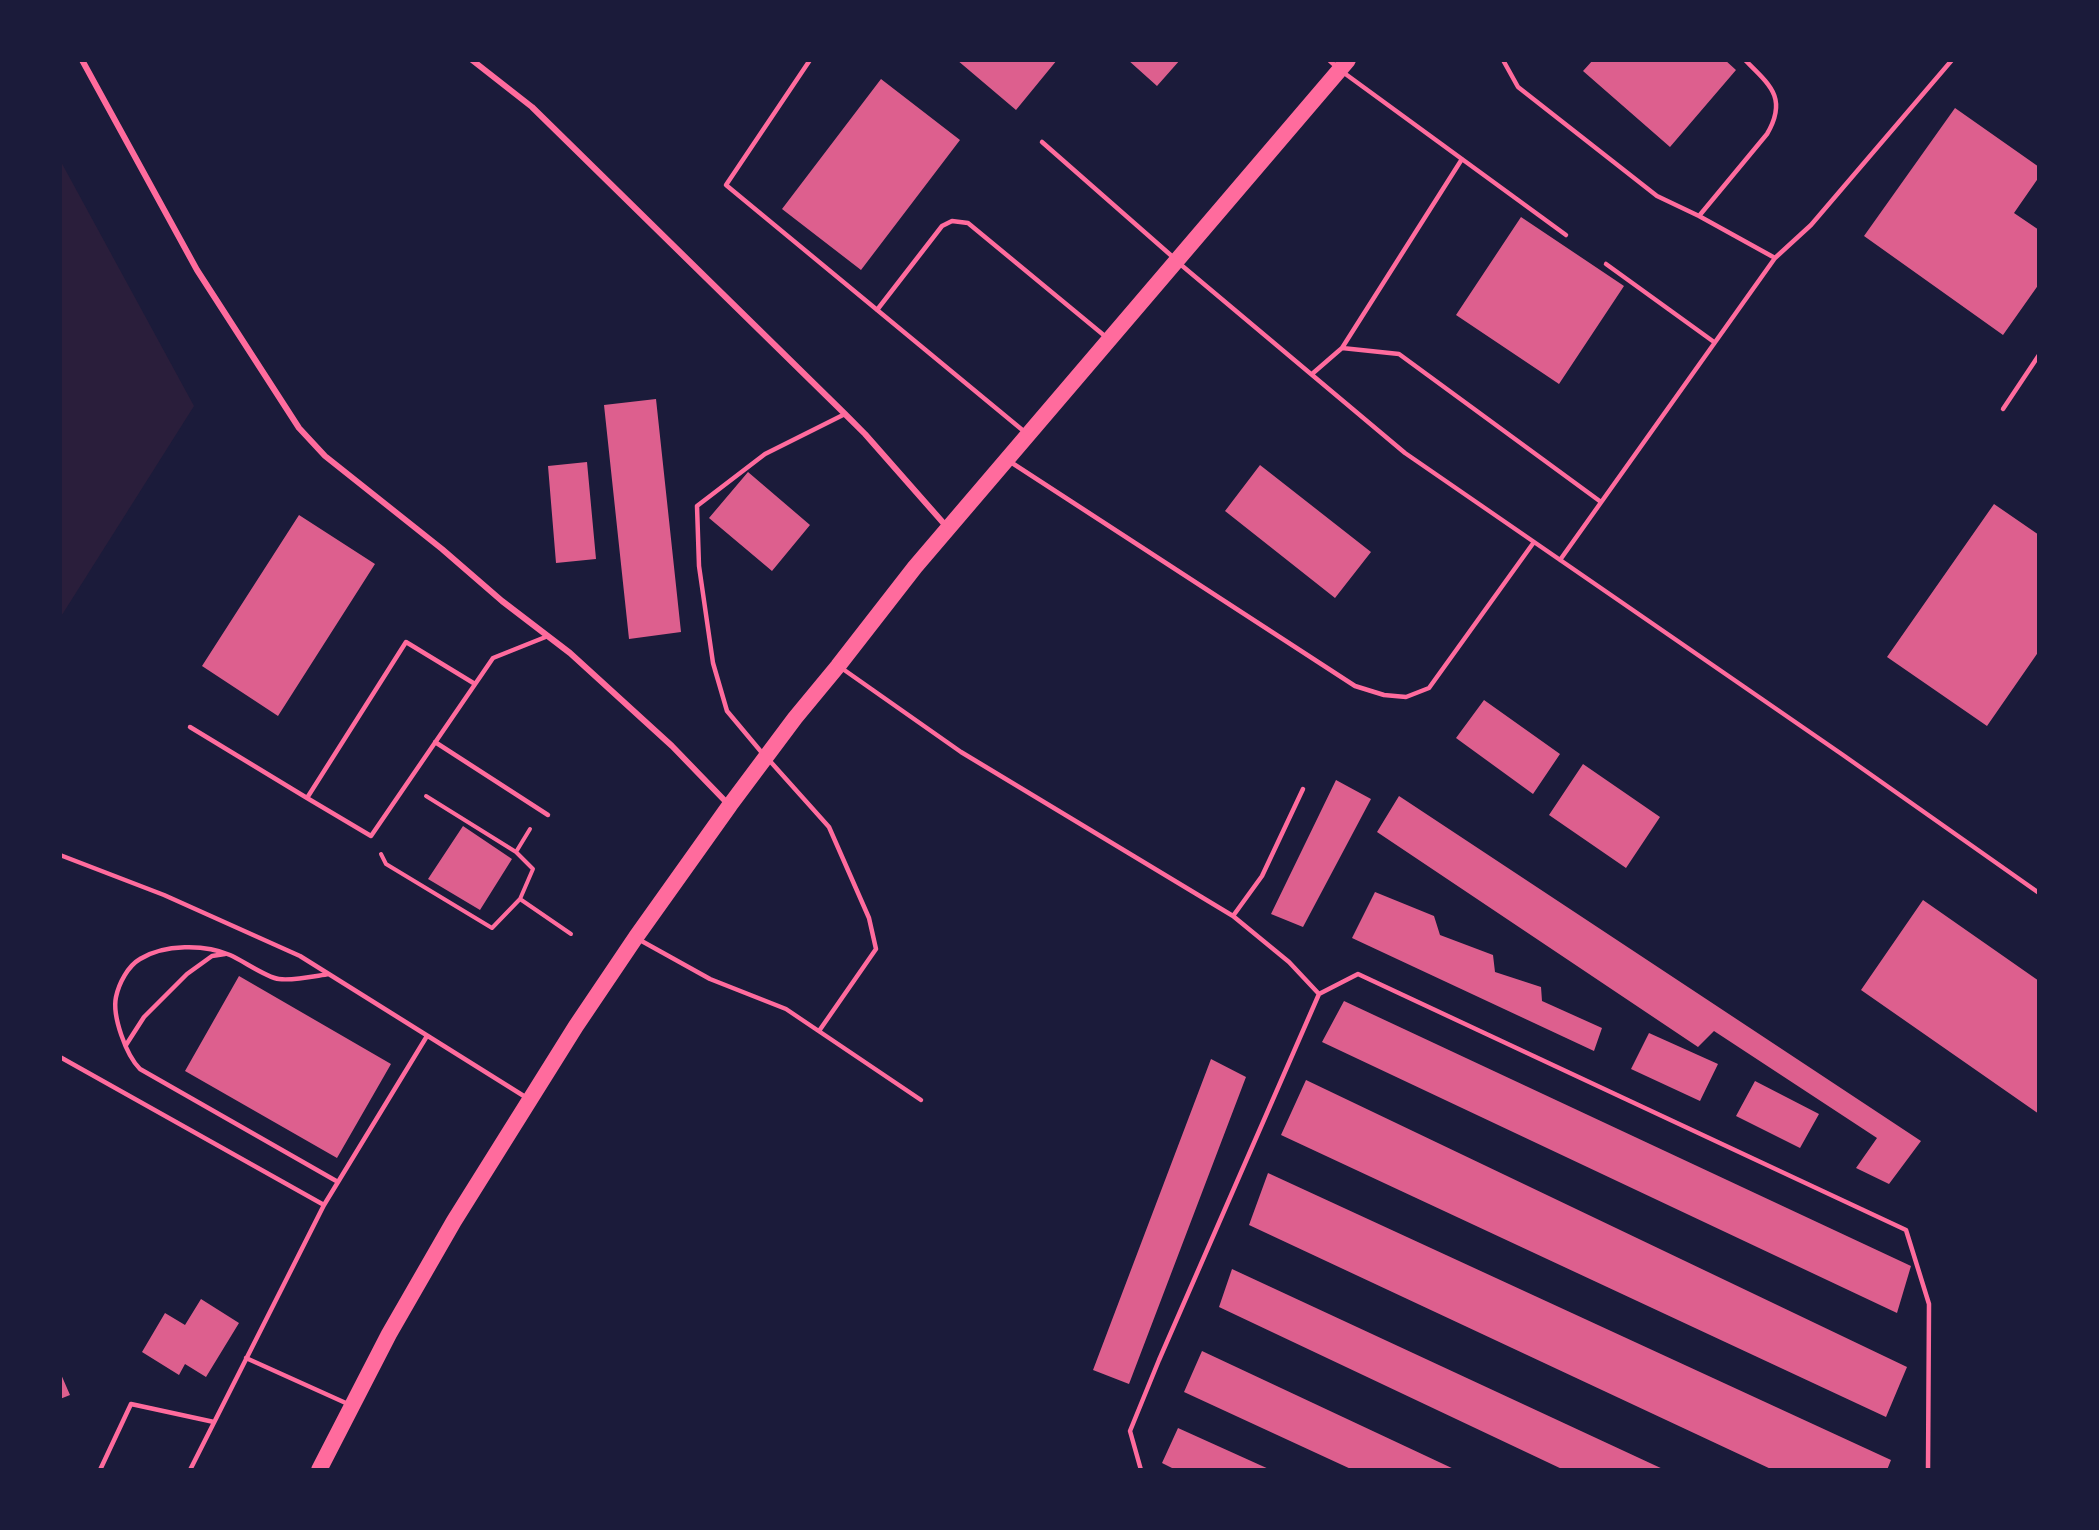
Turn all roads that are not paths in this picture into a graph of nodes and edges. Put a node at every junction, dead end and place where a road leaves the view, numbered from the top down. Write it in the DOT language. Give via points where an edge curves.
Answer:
graph roads {
  1 [pos="82,60"];
  2 [pos="472,60"];
  3 [pos="810,60"];
  4 [pos="1503,60"];
  5 [pos="1745,60"];
  6 [pos="1952,60"];
  7 [pos="1339,63"];
  8 [pos="1042,142"];
  9 [pos="1462,159"];
  10 [pos="1699,216"];
  11 [pos="1566,235"];
  12 [pos="1775,258"];
  13 [pos="1176,260"];
  14 [pos="1606,264"];
  15 [pos="877,310"];
  16 [pos="1109,340"];
  17 [pos="1714,342"];
  18 [pos="1342,348"];
  19 [pos="2039,355"];
  20 [pos="1312,374"];
  21 [pos="2003,409"];
  22 [pos="845,414"];
  23 [pos="1028,435"];
  24 [pos="1007,460"];
  25 [pos="1601,502"];
  26 [pos="948,529"];
  27 [pos="1534,542"];
  28 [pos="1560,560"];
  29 [pos="548,636"];
  30 [pos="838,666"];
  31 [pos="475,684"];
  32 [pos="190,727"];
  33 [pos="435,742"];
  34 [pos="766,757"];
  35 [pos="1303,789"];
  36 [pos="307,798"];
  37 [pos="730,805"];
  38 [pos="548,815"];
  39 [pos="60,855"];
  40 [pos="2039,893"];
  41 [pos="1233,916"];
  42 [pos="636,937"];
  43 [pos="228,954"];
  44 [pos="329,974"];
  45 [pos="1319,994"];
  46 [pos="819,1030"];
  47 [pos="428,1036"];
  48 [pos="126,1045"];
  49 [pos="60,1057"];
  50 [pos="530,1100"];
  51 [pos="921,1100"];
  52 [pos="338,1182"];
  53 [pos="324,1205"];
  54 [pos="246,1358"];
  55 [pos="352,1406"];
  56 [pos="214,1422"];
  57 [pos="100,1470"];
  58 [pos="190,1470"];
  59 [pos="319,1470"];
  60 [pos="1141,1470"];
  61 [pos="1928,1470"];
  1 -- 29 [label="street" via="197,270 300,428 326,456"];
  2 -- 22 [label="street" via="532,107"];
  3 -- 15 [label="lane" via="726,184"];
  4 -- 10 [label="lane" via="1518,87 1657,196"];
  5 -- 10 [label="lane" via="1774,91 1775,121"];
  6 -- 12 [label="lane" via="1811,225"];
  7 -- 9 [label="lane"];
  7 -- 13 [label="highway"];
  8 -- 13 [label="lane"];
  9 -- 11 [label="lane"];
  9 -- 18 [label="lane"];
  10 -- 12 [label="lane"];
  12 -- 17 [label="lane"];
  13 -- 16 [label="highway"];
  13 -- 20 [label="lane"];
  14 -- 17 [label="lane"];
  15 -- 16 [label="lane" via="942,226 952,221 968,223"];
  15 -- 23 [label="lane"];
  16 -- 23 [label="highway"];
  17 -- 25 [label="lane"];
  18 -- 20 [label="lane"];
  18 -- 25 [label="lane" via="1399,354"];
  19 -- 21 [label="lane"];
  20 -- 27 [label="lane" via="1404,453"];
  22 -- 26 [label="street"];
  22 -- 34 [label="lane" via="765,454 697,506 699,566 713,663 727,711"];
  23 -- 24 [label="highway"];
  24 -- 26 [label="highway"];
  24 -- 27 [label="lane" via="1355,686 1384,695 1406,697 1429,688"];
  25 -- 28 [label="lane"];
  26 -- 30 [label="highway"];
  27 -- 28 [label="lane"];
  28 -- 40 [label="lane"];
  29 -- 31 [label="lane" via="493,658"];
  29 -- 37 [label="street" via="672,746"];
  30 -- 34 [label="highway"];
  30 -- 41 [label="lane" via="962,752"];
  31 -- 33 [label="lane"];
  31 -- 36 [label="lane" via="406,642"];
  32 -- 36 [label="lane"];
  33 -- 36 [label="lane" via="371,836"];
  33 -- 38 [label="lane"];
  34 -- 37 [label="highway"];
  34 -- 46 [label="lane" via="829,827 869,918 876,949"];
  35 -- 41 [label="lane" via="1262,876"];
  37 -- 42 [label="highway"];
  39 -- 44 [label="lane" via="164,895 300,956"];
  41 -- 45 [label="lane" via="1289,962"];
  42 -- 46 [label="lane" via="710,979 786,1009"];
  42 -- 50 [label="highway"];
  43 -- 44 [label="lane" via="278,980"];
  43 -- 48 [label="lane" via="212,956 187,974 144,1017"];
  43 -- 48 [label="lane" via="204,948 174,949 155,952 132,965 116,998 118,1025"];
  44 -- 47 [label="lane"];
  45 -- 60 [label="lane" via="1130,1431"];
  45 -- 61 [label="lane" via="1358,974 1906,1230 1929,1304"];
  46 -- 51 [label="lane"];
  47 -- 50 [label="lane"];
  47 -- 52 [label="lane"];
  48 -- 52 [label="lane" via="140,1069"];
  49 -- 53 [label="lane"];
  50 -- 55 [label="highway" via="454,1221"];
  52 -- 53 [label="lane"];
  53 -- 54 [label="lane"];
  54 -- 55 [label="lane"];
  54 -- 56 [label="lane"];
  55 -- 59 [label="highway"];
  56 -- 57 [label="lane" via="131,1404"];
  56 -- 58 [label="lane"];
}
